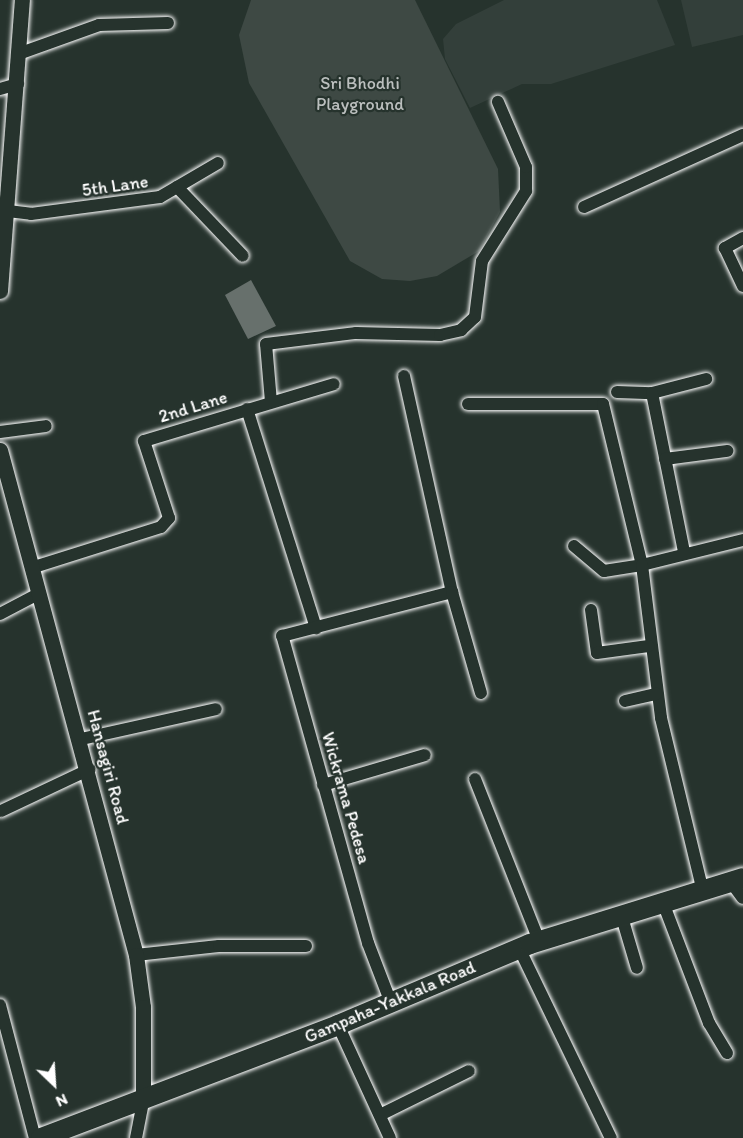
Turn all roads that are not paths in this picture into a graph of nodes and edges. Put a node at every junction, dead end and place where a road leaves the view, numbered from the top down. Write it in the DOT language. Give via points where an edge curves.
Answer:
graph roads {
  1 [pos="22,0"];
  2 [pos="168,23"];
  3 [pos="21,52"];
  4 [pos="18,84"];
  5 [pos="0,88"];
  6 [pos="498,102"];
  7 [pos="743,135"];
  8 [pos="218,163"];
  9 [pos="177,187"];
  10 [pos="6,206"];
  11 [pos="584,207"];
  12 [pos="743,238"];
  13 [pos="243,256"];
  14 [pos="743,286"];
  15 [pos="0,291"];
  16 [pos="404,376"];
  17 [pos="706,380"];
  18 [pos="333,384"];
  19 [pos="618,392"];
  20 [pos="652,393"];
  21 [pos="271,402"];
  22 [pos="468,404"];
  23 [pos="247,409"];
  24 [pos="46,426"];
  25 [pos="0,432"];
  26 [pos="0,450"];
  27 [pos="727,451"];
  28 [pos="665,459"];
  29 [pos="743,540"];
  30 [pos="574,546"];
  31 [pos="684,551"];
  32 [pos="642,565"];
  33 [pos="31,568"];
  34 [pos="452,592"];
  35 [pos="38,594"];
  36 [pos="591,610"];
  37 [pos="0,614"];
  38 [pos="316,628"];
  39 [pos="649,646"];
  40 [pos="481,693"];
  41 [pos="656,694"];
  42 [pos="626,700"];
  43 [pos="216,709"];
  44 [pos="81,739"];
  45 [pos="425,755"];
  46 [pos="90,769"];
  47 [pos="475,779"];
  48 [pos="323,785"];
  49 [pos="2,811"];
  50 [pos="737,880"];
  51 [pos="702,888"];
  52 [pos="743,898"];
  53 [pos="662,900"];
  54 [pos="621,914"];
  55 [pos="540,941"];
  56 [pos="306,946"];
  57 [pos="519,948"];
  58 [pos="136,956"];
  59 [pos="637,968"];
  60 [pos="391,1003"];
  61 [pos="0,1005"];
  62 [pos="338,1025"];
  63 [pos="728,1053"];
  64 [pos="469,1071"];
  65 [pos="143,1101"];
  66 [pos="380,1115"];
  67 [pos="35,1138"];
  68 [pos="41,1138"];
  69 [pos="136,1138"];
  70 [pos="390,1138"];
  71 [pos="611,1138"];
  1 -- 3 [label="street"];
  2 -- 3 [label="street" via="99,25"];
  3 -- 4 [label="street"];
  4 -- 5 [label="street"];
  4 -- 10 [label="street"];
  6 -- 21 [label="street" via="526,167 526,191 482,261 475,317 461,330 440,335 356,333 266,344"];
  7 -- 11 [label="street"];
  8 -- 9 [label="street, 5th Lane"];
  9 -- 10 [label="street, 5th Lane" via="160,197 85,209"];
  9 -- 13 [label="street"];
  10 -- 15 [label="street"];
  12 -- 14 [label="street" via="725,248"];
  16 -- 34 [label="street"];
  17 -- 20 [label="street"];
  18 -- 21 [label="street, 2nd Lane"];
  19 -- 20 [label="street"];
  20 -- 28 [label="street"];
  21 -- 23 [label="street, 2nd Lane"];
  22 -- 32 [label="street" via="603,404"];
  23 -- 33 [label="street, 2nd Lane" via="144,441 169,518 161,527"];
  23 -- 38 [label="street"];
  24 -- 25 [label="street"];
  26 -- 33 [label="street, Hansagiri Road"];
  27 -- 28 [label="street"];
  28 -- 31 [label="street"];
  29 -- 31 [label="street"];
  30 -- 32 [label="street" via="603,571"];
  31 -- 32 [label="street"];
  32 -- 39 [label="street"];
  33 -- 35 [label="street, Hansagiri Road"];
  34 -- 38 [label="street"];
  34 -- 40 [label="street"];
  35 -- 37 [label="street"];
  35 -- 44 [label="street, Hansagiri Road"];
  36 -- 39 [label="street" via="597,653"];
  38 -- 48 [label="street, Wickrama Pedesa" via="282,636"];
  39 -- 41 [label="street"];
  41 -- 42 [label="street"];
  41 -- 51 [label="street"];
  43 -- 44 [label="street"];
  44 -- 46 [label="street, Hansagiri Road"];
  45 -- 48 [label="street"];
  46 -- 49 [label="street"];
  46 -- 58 [label="street, Hansagiri Road"];
  47 -- 55 [label="street"];
  48 -- 60 [label="street, Wickrama Pedesa"];
  50 -- 51 [label="highway, Gampaha-Yakkala Road"];
  50 -- 52 [label="street"];
  51 -- 53 [label="highway, Gampaha-Yakkala Road"];
  53 -- 54 [label="highway, Gampaha-Yakkala Road"];
  53 -- 63 [label="street" via="709,1023"];
  54 -- 55 [label="highway, Gampaha-Yakkala Road"];
  54 -- 59 [label="street"];
  55 -- 57 [label="highway, Gampaha-Yakkala Road"];
  56 -- 58 [label="street" via="219,946"];
  57 -- 60 [label="highway, Gampaha-Yakkala Road"];
  57 -- 71 [label="street"];
  58 -- 65 [label="street, Hansagiri Road" via="143,1007"];
  60 -- 62 [label="highway, Gampaha-Yakkala Road"];
  61 -- 67 [label="street"];
  62 -- 65 [label="highway, Gampaha-Yakkala Road"];
  62 -- 66 [label="street"];
  64 -- 66 [label="street"];
  65 -- 68 [label="highway, Gampaha-Yakkala Road"];
  65 -- 69 [label="street"];
  66 -- 70 [label="street"];
}
